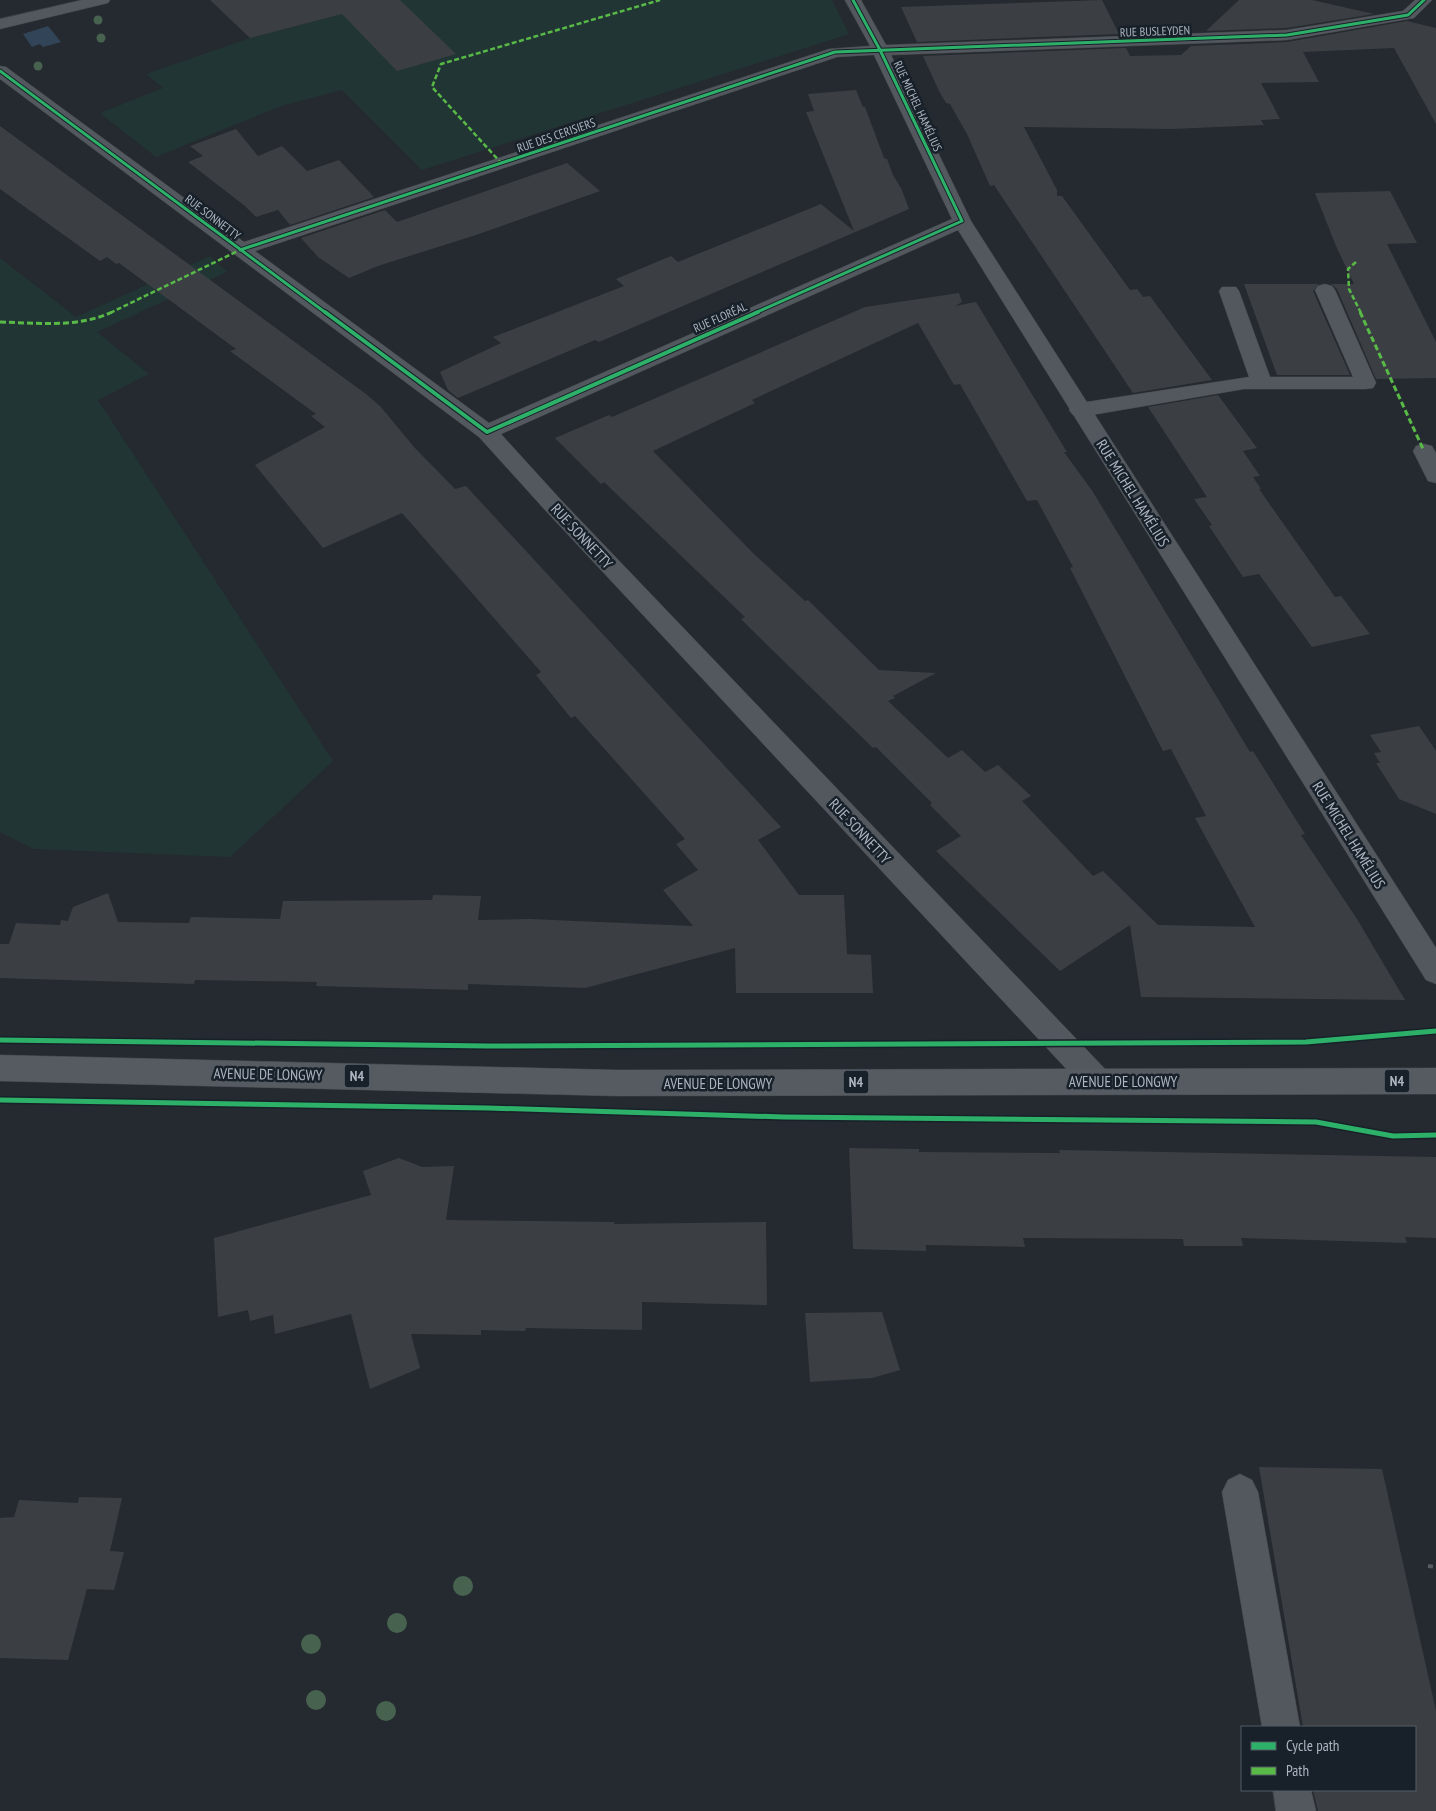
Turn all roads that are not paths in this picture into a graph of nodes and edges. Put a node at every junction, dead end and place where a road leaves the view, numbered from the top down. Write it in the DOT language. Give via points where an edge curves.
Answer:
graph roads {
  1 [pos="102,0"];
  2 [pos="853,0"];
  3 [pos="1425,0"];
  4 [pos="1436,8"];
  5 [pos="0,24"];
  6 [pos="880,50"];
  7 [pos="0,70"];
  8 [pos="962,222"];
  9 [pos="240,250"];
  10 [pos="1326,290"];
  11 [pos="1229,291"];
  12 [pos="1262,383"];
  13 [pos="1080,410"];
  14 [pos="487,432"];
  15 [pos="1424,451"];
  16 [pos="1436,476"];
  17 [pos="1436,972"];
  18 [pos="0,1068"];
  19 [pos="1096,1080"];
  20 [pos="1436,1081"];
  21 [pos="1240,1492"];
  22 [pos="1281,1726"];
  23 [pos="1292,1791"];
  24 [pos="1296,1811"];
  1 -- 5 [label="street"];
  2 -- 6 [label="street, RUE MICHEL HAMÉLIUS"];
  3 -- 4 [label="street"];
  3 -- 6 [label="street, RUE BUSLEYDEN" via="1408,15 1287,35"];
  6 -- 8 [label="street, RUE MICHEL HAMÉLIUS"];
  6 -- 9 [label="street, RUE DES CERISIERS" via="835,52"];
  7 -- 9 [label="street, RUE SONNETTY"];
  8 -- 13 [label="street, RUE MICHEL HAMÉLIUS"];
  8 -- 14 [label="street, RUE FLORÉAL"];
  9 -- 14 [label="street, RUE SONNETTY"];
  10 -- 12 [label="street" via="1366,383"];
  11 -- 12 [label="street"];
  12 -- 13 [label="street"];
  13 -- 17 [label="street, RUE MICHEL HAMÉLIUS"];
  14 -- 19 [label="street, RUE SONNETTY"];
  15 -- 16 [label="street"];
  18 -- 19 [label="main road, AVENUE DE LONGWY / N4" via="617,1083"];
  19 -- 20 [label="main road, AVENUE DE LONGWY / N4"];
  21 -- 22 [label="street"];
  23 -- 24 [label="street"];
}
